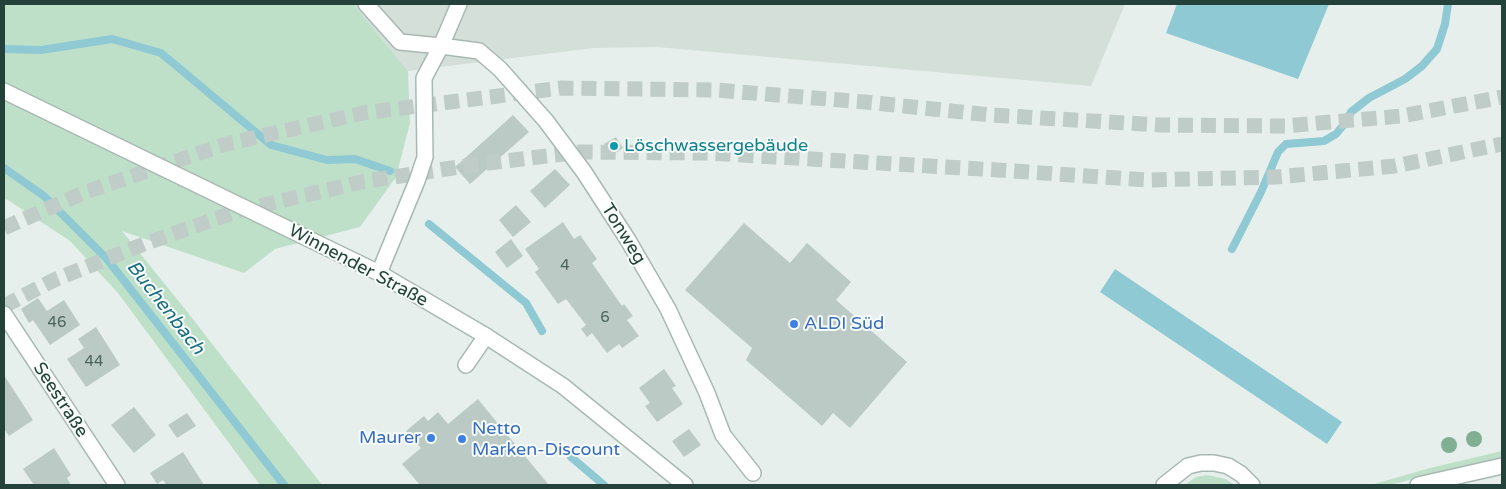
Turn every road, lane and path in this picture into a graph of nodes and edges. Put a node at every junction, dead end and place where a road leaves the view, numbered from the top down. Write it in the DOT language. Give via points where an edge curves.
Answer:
graph roads {
  1 [pos="366,4"];
  2 [pos="459,4"];
  3 [pos="441,46"];
  4 [pos="4,90"];
  5 [pos="379,273"];
  6 [pos="4,314"];
  7 [pos="486,336"];
  8 [pos="466,365"];
  9 [pos="1502,466"];
  10 [pos="754,473"];
  11 [pos="117,485"];
  12 [pos="685,485"];
  13 [pos="1164,485"];
  14 [pos="1252,485"];
  15 [pos="1418,485"];
  1 -- 3 [label="street, Tonweg" via="400,42"];
  2 -- 3 [label="street"];
  3 -- 5 [label="street" via="424,78 425,156"];
  3 -- 10 [label="street, Tonweg" via="479,51 546,121 584,172 668,309 723,435"];
  4 -- 5 [label="street, Winnender Straße"];
  5 -- 7 [label="street, Winnender Straße"];
  6 -- 11 [label="street, Seestraße"];
  7 -- 8 [label="street"];
  7 -- 12 [label="street, Winnender Straße" via="563,386"];
  9 -- 15 [label="street"];
  13 -- 14 [label="street" via="1188,466 1208,463 1228,466"];
}
